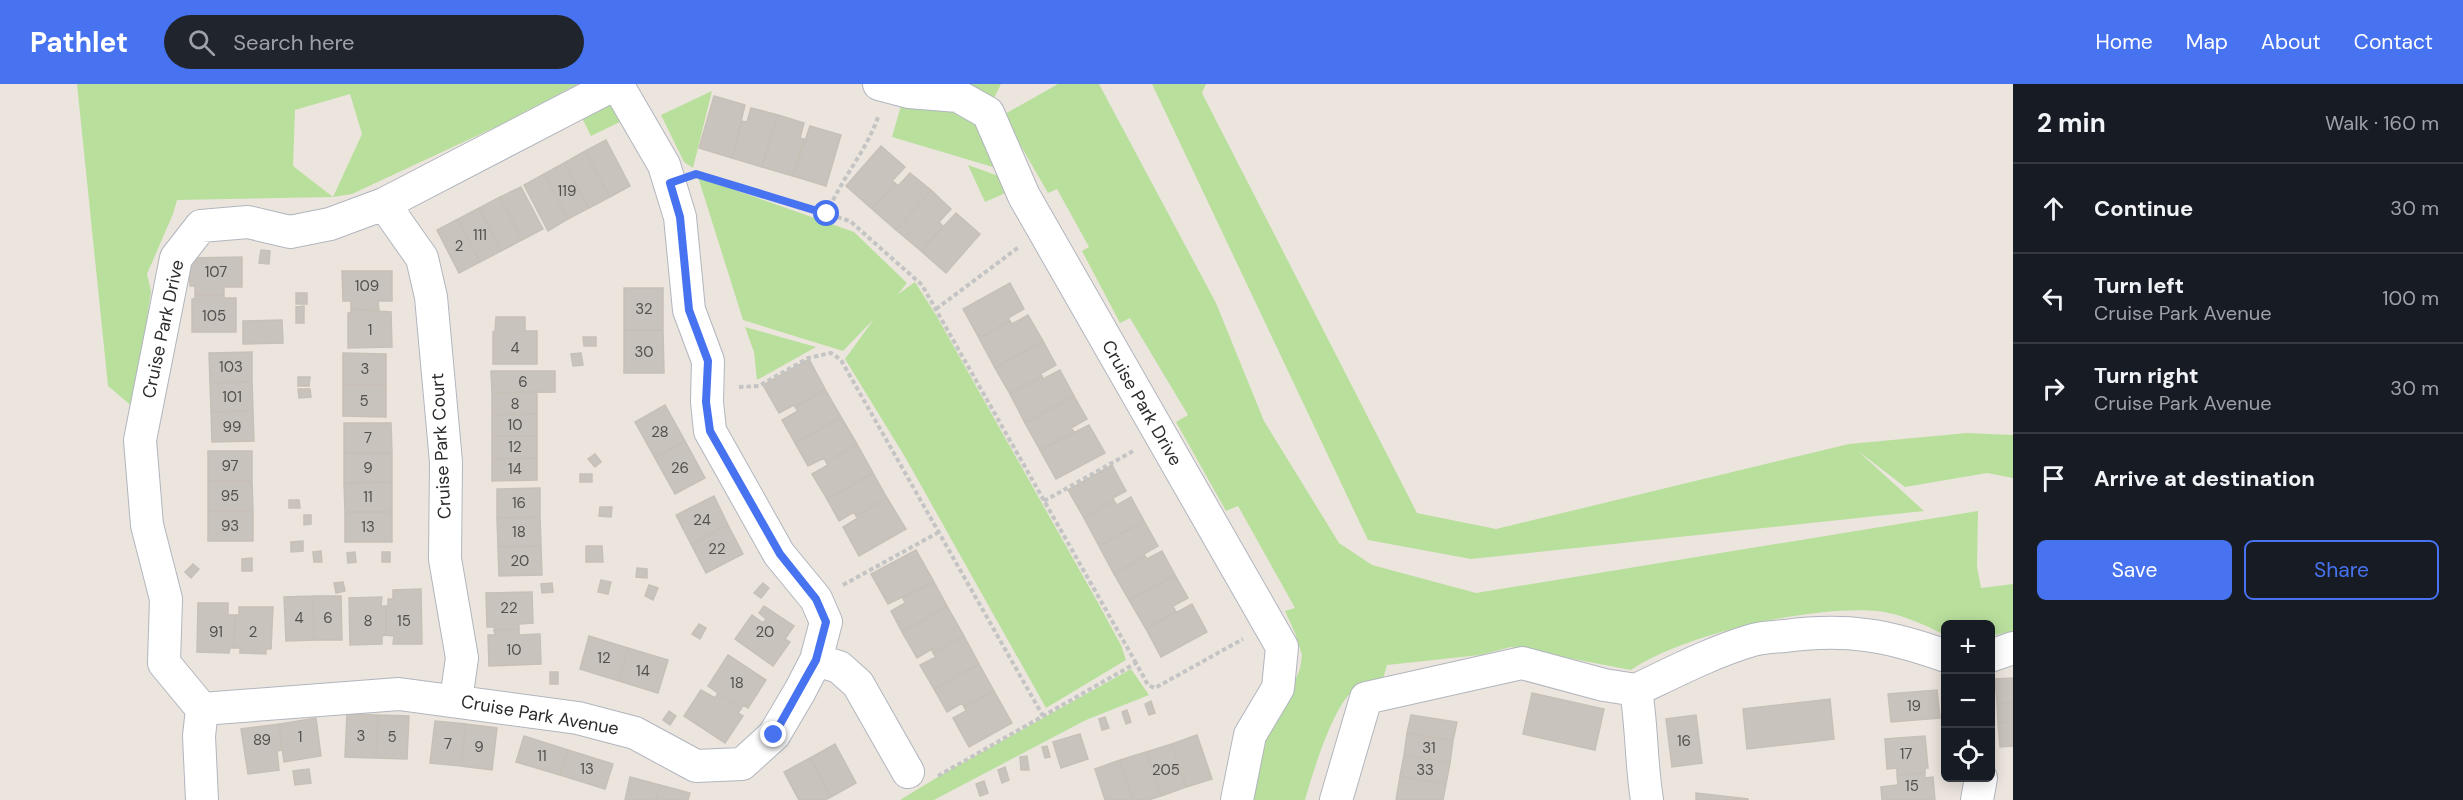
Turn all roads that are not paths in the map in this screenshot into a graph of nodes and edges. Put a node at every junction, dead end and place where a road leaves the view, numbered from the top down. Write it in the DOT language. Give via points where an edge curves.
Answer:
graph roads {
  1 [pos="616,84"];
  2 [pos="884,85"];
  3 [pos="384,204"];
  4 [pos="2013,648"];
  5 [pos="1941,654"];
  6 [pos="1995,654"];
  7 [pos="816,660"];
  8 [pos="1636,690"];
  9 [pos="456,700"];
  10 [pos="202,709"];
  11 [pos="908,772"];
  12 [pos="1980,782"];
  13 [pos="202,800"];
  14 [pos="1237,800"];
  15 [pos="1336,800"];
  16 [pos="1647,800"];
  17 [pos="1977,800"];
  1 -- 3 [label="street, Cruise Park Drive"];
  1 -- 7 [label="street, Cruise Park Avenue" via="664,165 680,217 689,310 708,361 710,431 780,554 816,600 826,622"];
  2 -- 14 [label="street, Cruise Park Drive" via="909,92 958,96 988,113 1024,196 1282,647 1278,688 1250,735"];
  3 -- 9 [label="street, Cruise Park Court" via="422,258 432,297 446,462 444,559 462,658"];
  3 -- 10 [label="street, Cruise Park Drive" via="330,224 291,232 248,222 201,226 176,258 140,440 147,525 165,598 164,663"];
  4 -- 6 [label="street"];
  5 -- 8 [label="street" via="1902,640 1812,632 1755,639 1696,661"];
  7 -- 9 [label="street, Cruise Park Avenue" via="774,735 742,764 696,766 635,733 578,718"];
  7 -- 11 [label="street" via="839,667 858,684"];
  8 -- 15 [label="street" via="1522,663 1366,698"];
  8 -- 16 [label="street"];
  9 -- 10 [label="street, Cruise Park Avenue" via="399,694"];
  10 -- 13 [label="street"];
  12 -- 17 [label="street"];
}
